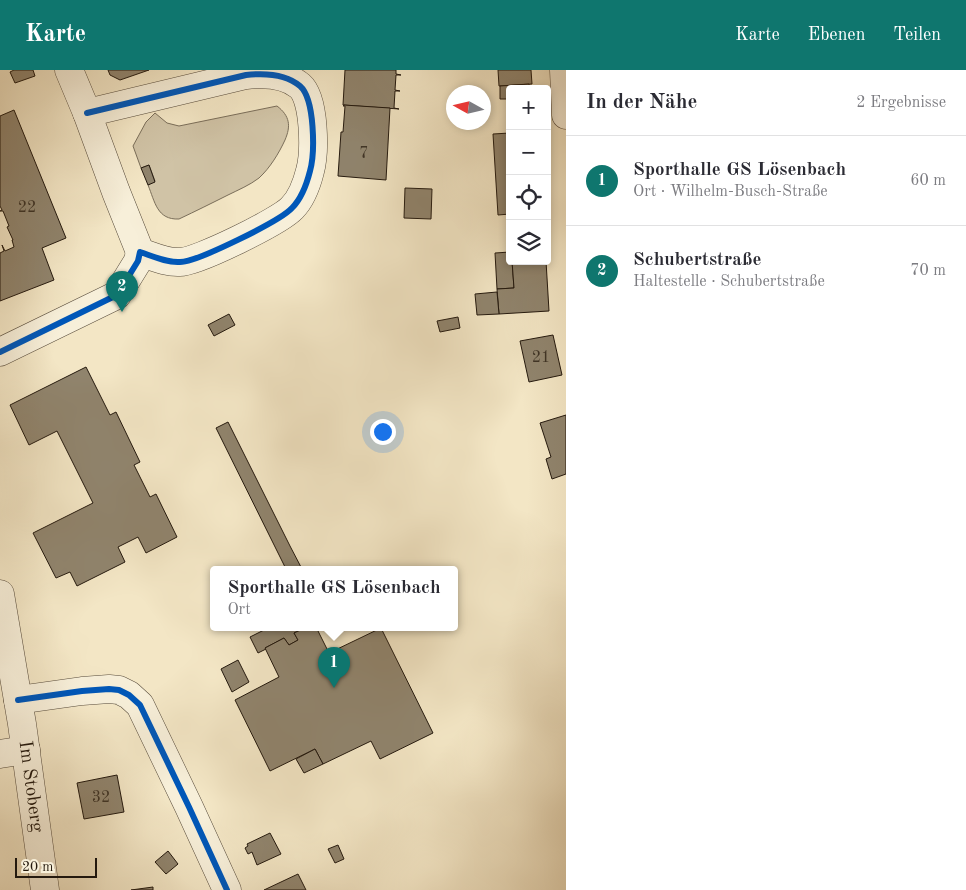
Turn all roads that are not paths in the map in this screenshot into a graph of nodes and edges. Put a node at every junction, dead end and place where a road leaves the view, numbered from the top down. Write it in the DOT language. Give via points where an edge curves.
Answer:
graph roads {
  1 [pos="69,70"];
  2 [pos="564,70"];
  3 [pos="87,113"];
  4 [pos="566,115"];
  5 [pos="140,252"];
  6 [pos="0,352"];
  7 [pos="0,594"];
  8 [pos="18,700"];
  9 [pos="13,752"];
  10 [pos="45,890"];
  11 [pos="227,890"];
  1 -- 3 [label="street"];
  2 -- 4 [label="street"];
  3 -- 5 [label="street"];
  3 -- 5 [label="street" via="254,74 291,80 301,86 306,95 311,110 312,158 303,190 292,209 262,227 188,261 172,262"];
  5 -- 6 [label="street" via="117,295"];
  7 -- 8 [label="street, Im Stoberg"];
  8 -- 9 [label="street, Im Stoberg"];
  8 -- 11 [label="street" via="109,689 129,694 140,705"];
  9 -- 10 [label="street, Im Stoberg"];
}
